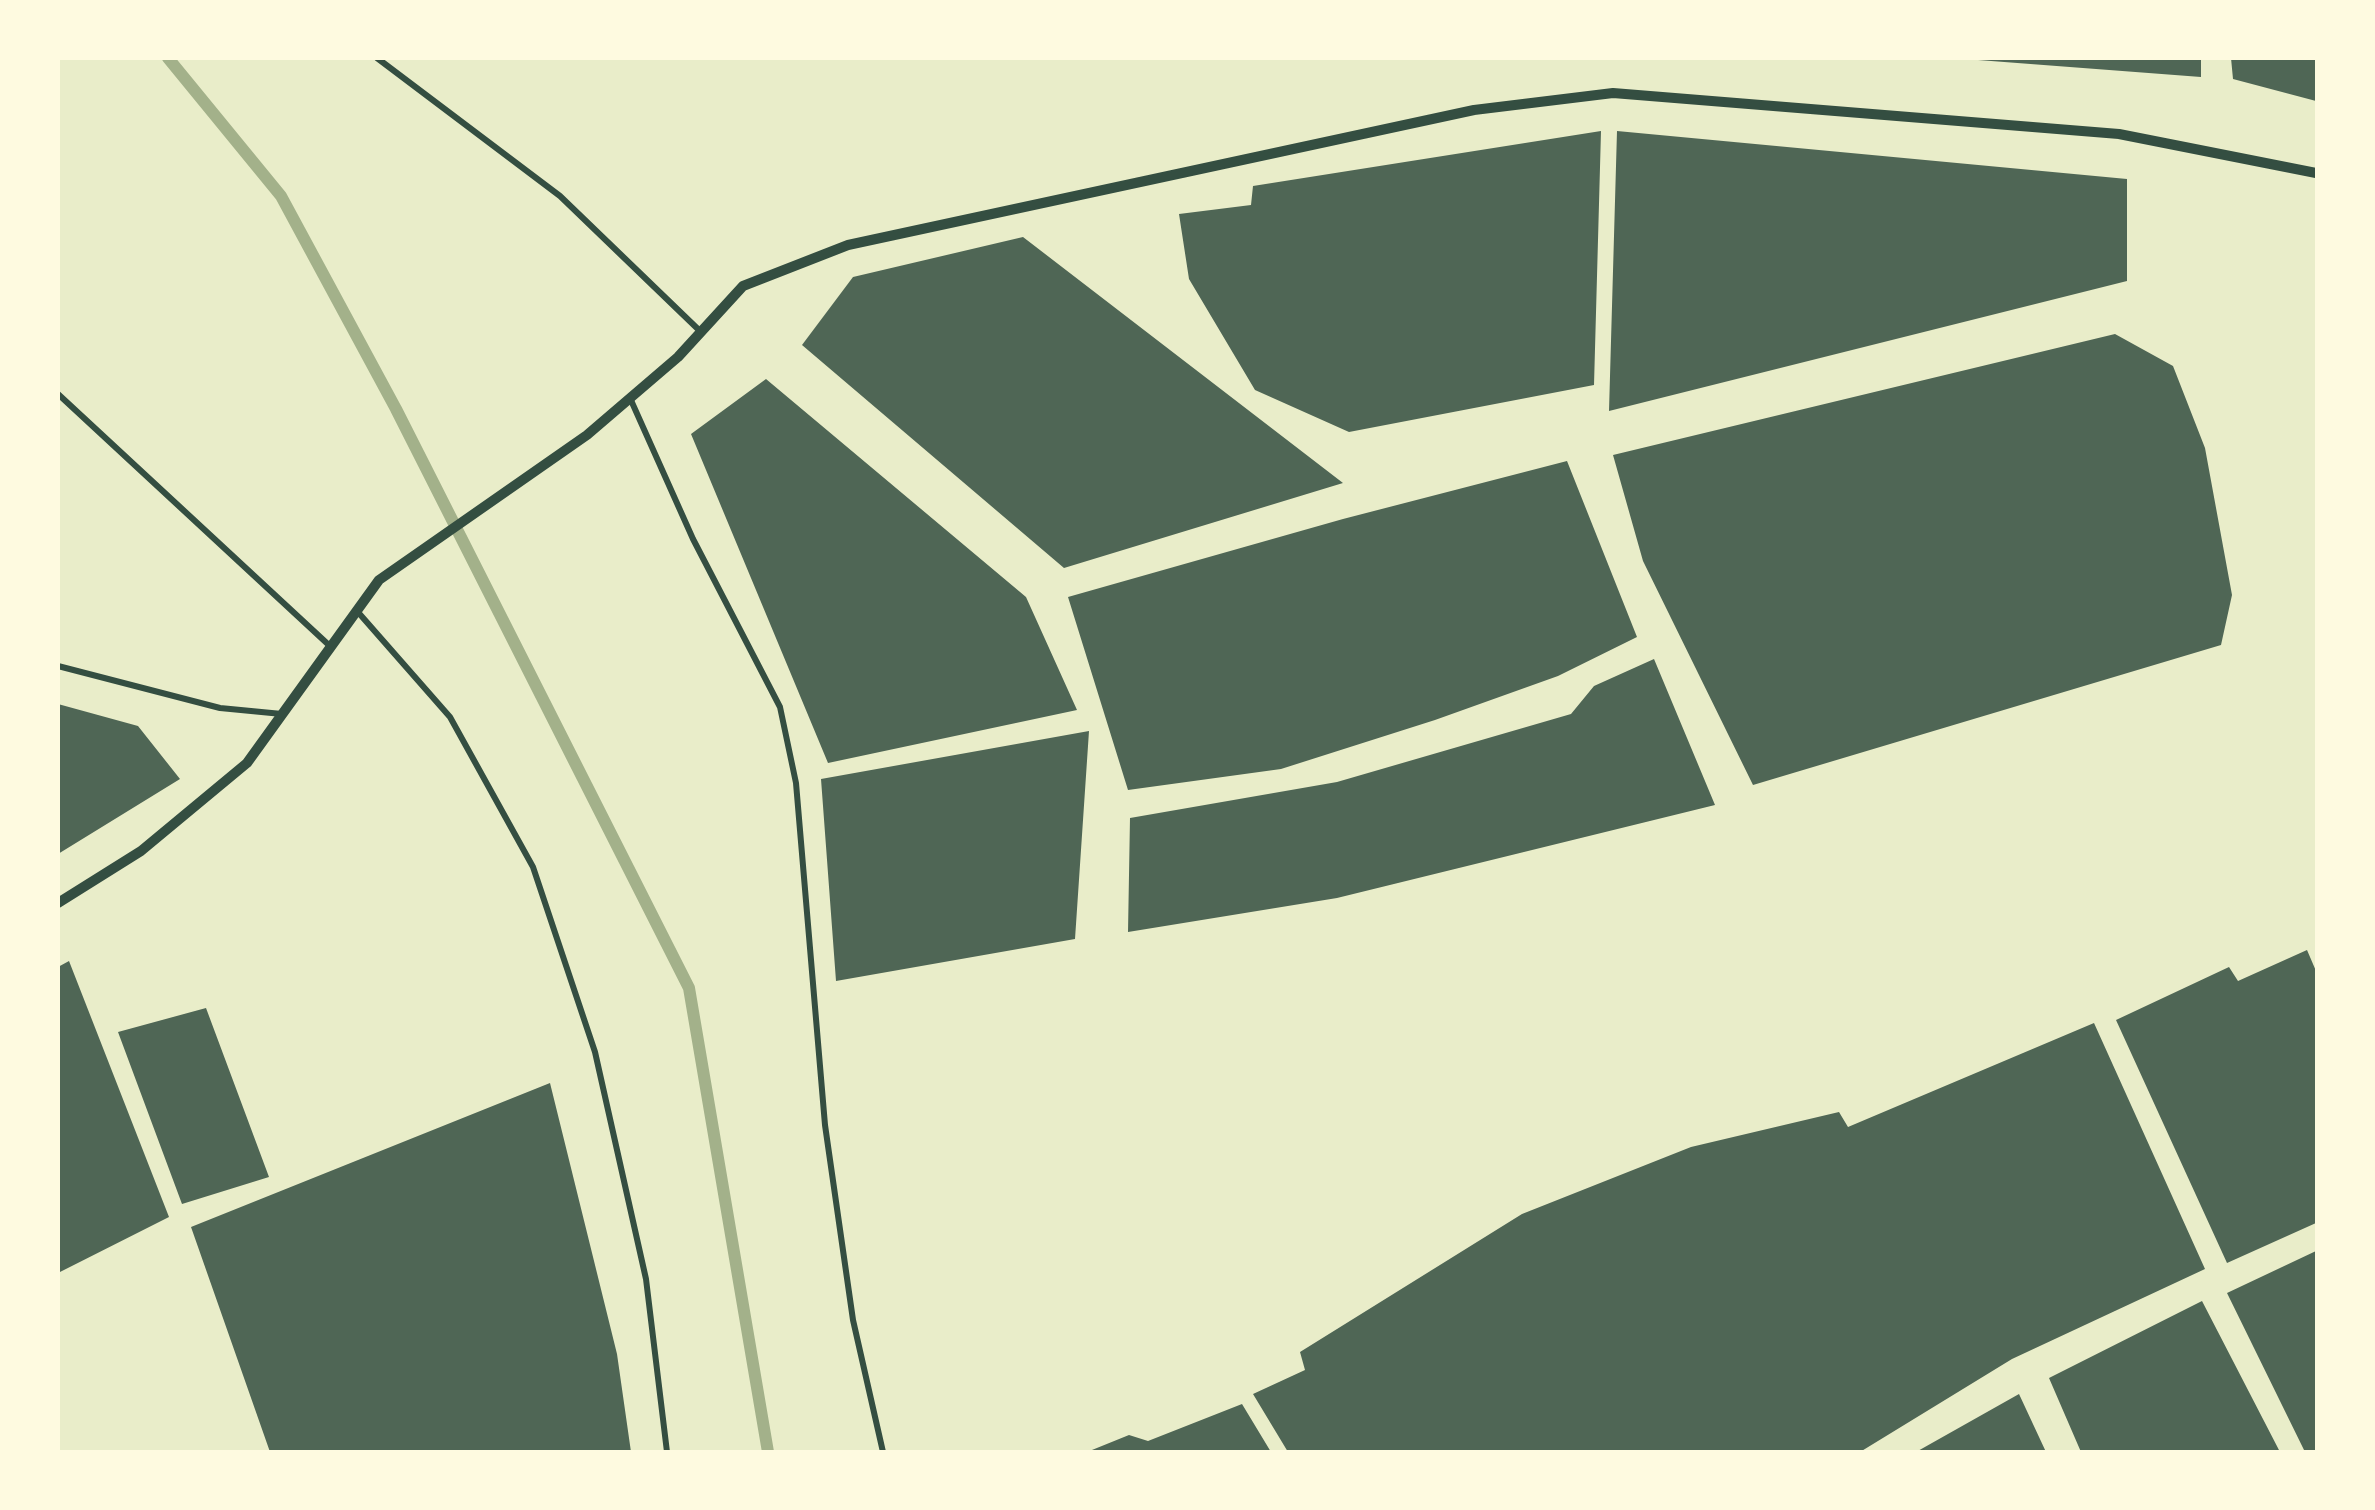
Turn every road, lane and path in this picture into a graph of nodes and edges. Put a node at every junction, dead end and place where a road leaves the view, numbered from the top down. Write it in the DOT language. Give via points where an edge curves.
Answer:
graph roads {
  1 [pos="377,58"];
  2 [pos="2316,173"];
  3 [pos="701,332"];
  4 [pos="58,393"];
  5 [pos="630,398"];
  6 [pos="357,611"];
  7 [pos="331,647"];
  8 [pos="58,666"];
  9 [pos="282,714"];
  10 [pos="58,903"];
  11 [pos="667,1452"];
  12 [pos="883,1452"];
  1 -- 3 [label="street" via="560,196"];
  2 -- 3 [label="street" via="2119,134 1613,93 1474,110 848,245 743,286"];
  3 -- 5 [label="street"];
  4 -- 7 [label="street"];
  5 -- 6 [label="street" via="586,435 379,580"];
  5 -- 12 [label="street" via="693,539 780,707 796,783 827,1136 853,1320"];
  6 -- 7 [label="street"];
  6 -- 11 [label="street" via="450,717 533,867 595,1052 646,1279"];
  7 -- 9 [label="street"];
  8 -- 9 [label="street" via="220,708"];
  9 -- 10 [label="street" via="247,763 141,851"];
}
